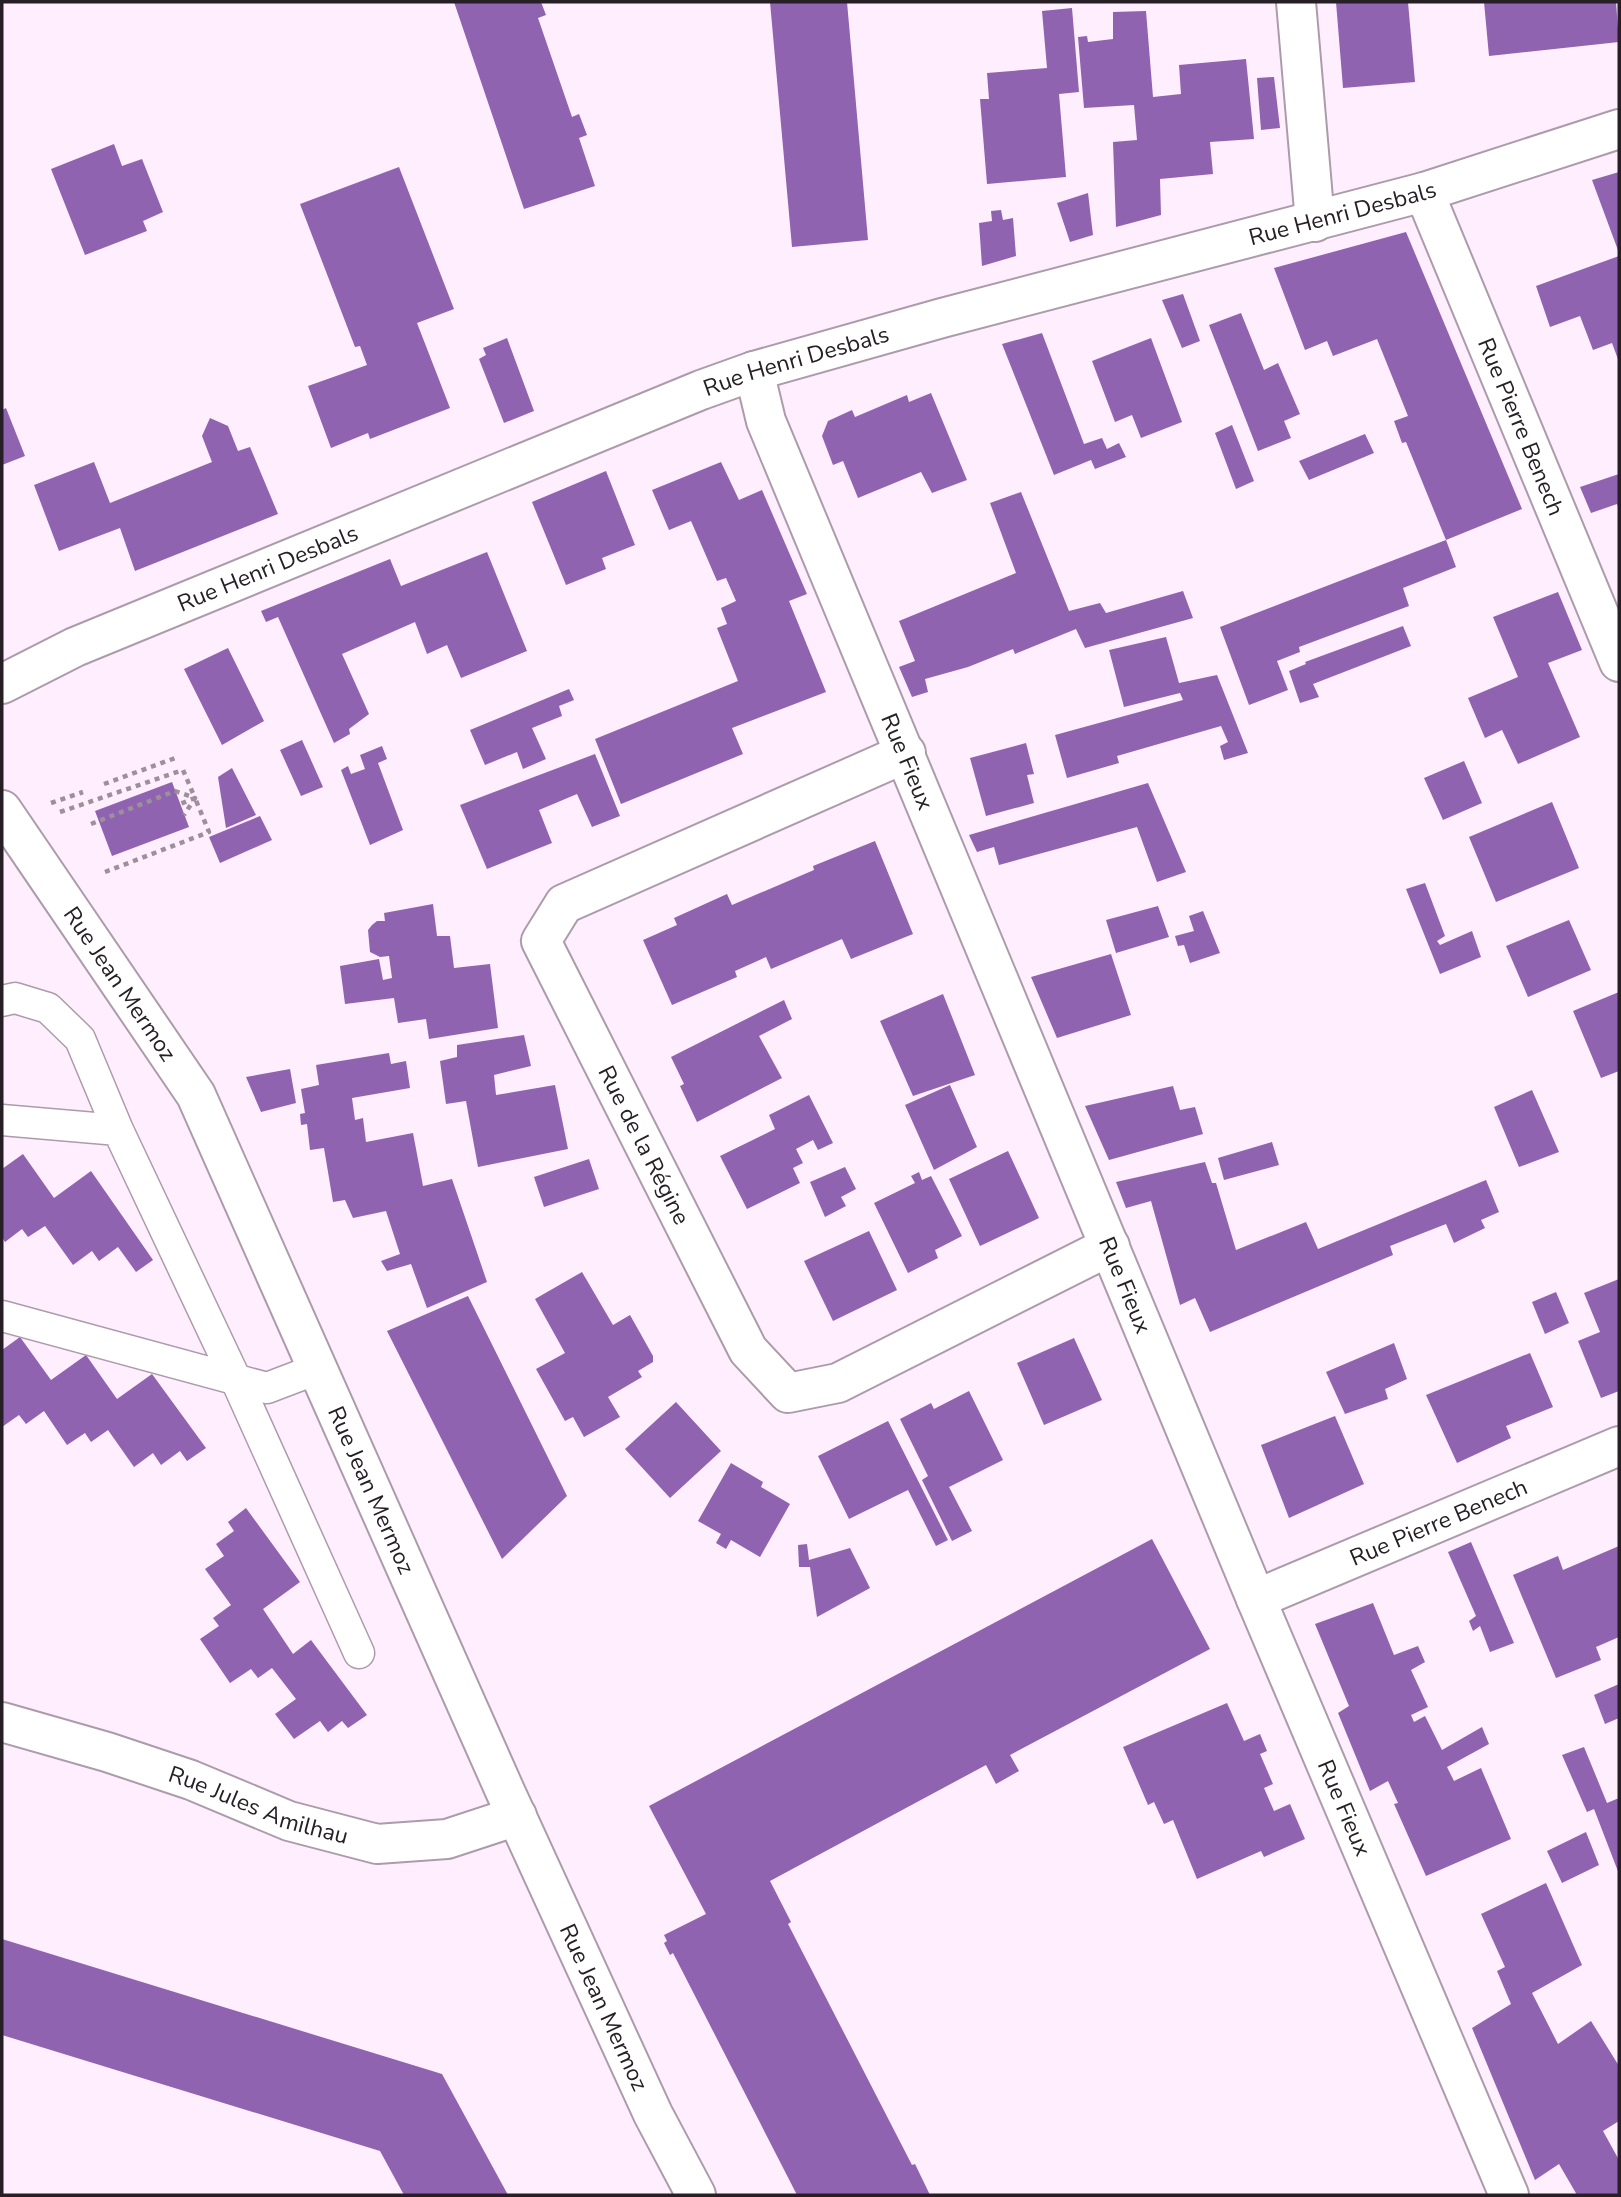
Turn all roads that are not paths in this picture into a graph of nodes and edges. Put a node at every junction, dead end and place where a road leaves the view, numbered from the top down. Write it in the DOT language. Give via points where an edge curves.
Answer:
graph roads {
  1 [pos="1296,2"];
  2 [pos="1619,129"];
  3 [pos="1424,192"];
  4 [pos="1315,222"];
  5 [pos="754,371"];
  6 [pos="1619,662"];
  7 [pos="2,684"];
  8 [pos="906,753"];
  9 [pos="2,810"];
  10 [pos="2,1001"];
  11 [pos="2,1120"];
  12 [pos="118,1130"];
  13 [pos="1110,1246"];
  14 [pos="2,1315"];
  15 [pos="317,1369"];
  16 [pos="236,1380"];
  17 [pos="1619,1446"];
  18 [pos="1256,1599"];
  19 [pos="359,1653"];
  20 [pos="2,1722"];
  21 [pos="517,1816"];
  22 [pos="696,2195"];
  23 [pos="1509,2195"];
  1 -- 4 [label="street"];
  2 -- 3 [label="street, Rue Henri Desbals"];
  3 -- 4 [label="street, Rue Henri Desbals"];
  3 -- 6 [label="street, Rue Pierre Benech"];
  4 -- 5 [label="street, Rue Henri Desbals"];
  5 -- 7 [label="street, Rue Henri Desbals" via="75,647"];
  5 -- 8 [label="street, Rue Fieux" via="766,421"];
  8 -- 13 [label="street, Rue Fieux"];
  8 -- 13 [label="street, Rue de la Régine" via="564,904 541,941 748,1350 788,1393 838,1383"];
  9 -- 15 [label="street, Rue Jean Mermoz" via="195,1095"];
  10 -- 12 [label="lane" via="15,998 48,1008 80,1039"];
  11 -- 12 [label="lane"];
  12 -- 16 [label="lane"];
  13 -- 18 [label="street, Rue Fieux"];
  14 -- 16 [label="lane"];
  15 -- 16 [label="lane" via="267,1388"];
  15 -- 21 [label="street, Rue Jean Mermoz"];
  16 -- 19 [label="lane"];
  17 -- 18 [label="street, Rue Pierre Benech"];
  18 -- 23 [label="street, Rue Fieux"];
  20 -- 21 [label="street, Rue Jules Amilhau" via="191,1780 289,1821 377,1844 447,1839"];
  21 -- 22 [label="street, Rue Jean Mermoz" via="653,2114"];
}
